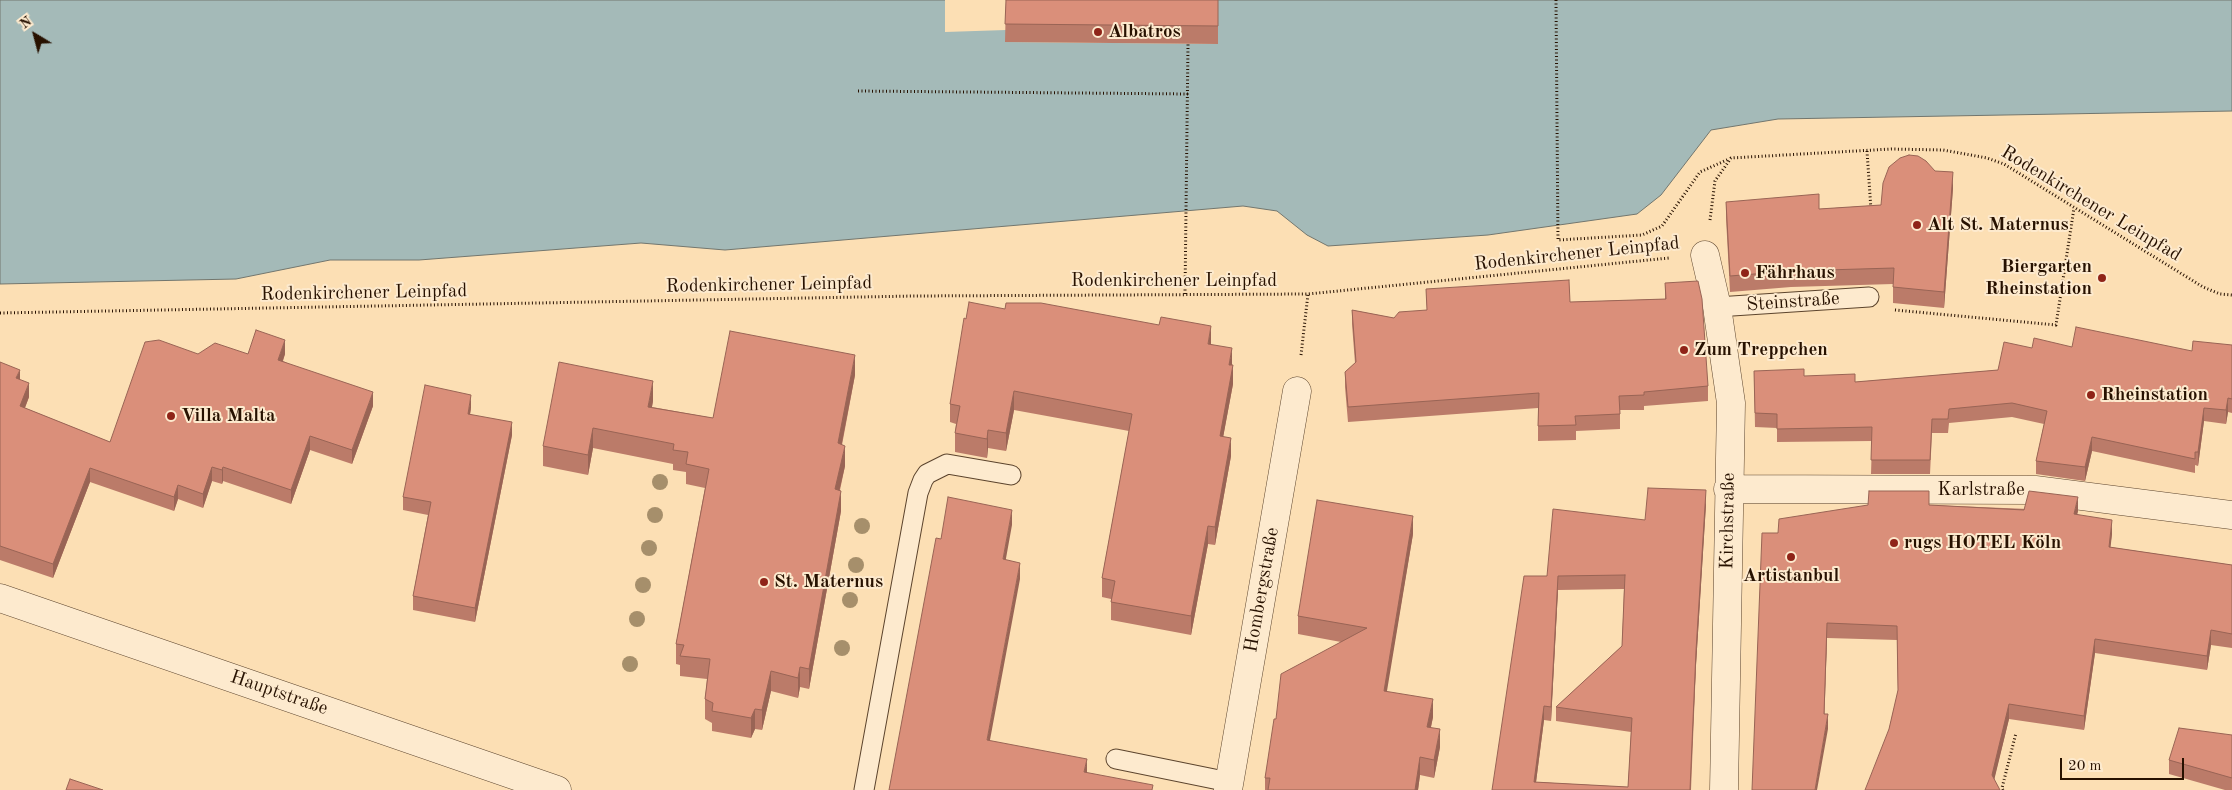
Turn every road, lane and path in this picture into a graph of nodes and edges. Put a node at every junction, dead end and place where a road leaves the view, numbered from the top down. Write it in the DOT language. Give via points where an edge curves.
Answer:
graph roads {
  1 [pos="1556,0"];
  2 [pos="1188,44"];
  3 [pos="858,91"];
  4 [pos="1188,94"];
  5 [pos="1867,151"];
  6 [pos="1731,158"];
  7 [pos="2074,208"];
  8 [pos="1872,217"];
  9 [pos="1705,255"];
  10 [pos="1185,294"];
  11 [pos="1308,294"];
  12 [pos="2232,295"];
  13 [pos="1869,297"];
  14 [pos="1718,307"];
  15 [pos="1887,310"];
  16 [pos="0,313"];
  17 [pos="1297,391"];
  18 [pos="1011,475"];
  19 [pos="1728,489"];
  20 [pos="2232,514"];
  21 [pos="0,598"];
  22 [pos="2016,733"];
  23 [pos="1116,759"];
  24 [pos="1228,786"];
  25 [pos="557,790"];
  26 [pos="864,790"];
  27 [pos="1724,790"];
  28 [pos="2003,790"];
  1 -- 6 [label="path" via="1558,240 1642,235 1662,226 1700,172"];
  2 -- 4 [label="path"];
  3 -- 4 [label="path"];
  4 -- 10 [label="path"];
  5 -- 6 [label="path, Rodenkirchener Leinpfad"];
  5 -- 7 [label="path, Rodenkirchener Leinpfad" via="1919,148 1987,158 2004,164"];
  5 -- 8 [label="path"];
  6 -- 9 [label="path, Rodenkirchener Leinpfad" via="1715,181"];
  7 -- 12 [label="path, Rodenkirchener Leinpfad" via="2203,287"];
  7 -- 15 [label="path" via="2056,325"];
  9 -- 11 [label="path, Rodenkirchener Leinpfad"];
  9 -- 14 [label="street, Kirchstraße"];
  10 -- 11 [label="path, Rodenkirchener Leinpfad"];
  10 -- 16 [label="path, Rodenkirchener Leinpfad"];
  11 -- 17 [label="path"];
  13 -- 14 [label="lane, Steinstraße"];
  14 -- 19 [label="street, Kirchstraße" via="1730,403"];
  17 -- 24 [label="street, Hombergstraße"];
  18 -- 26 [label="lane" via="947,464 927,474 923,480"];
  19 -- 20 [label="street, Karlstraße" via="2036,490"];
  19 -- 27 [label="street, Kirchstraße"];
  21 -- 25 [label="street, Hauptstraße"];
  22 -- 28 [label="path"];
  23 -- 24 [label="lane"];
}
